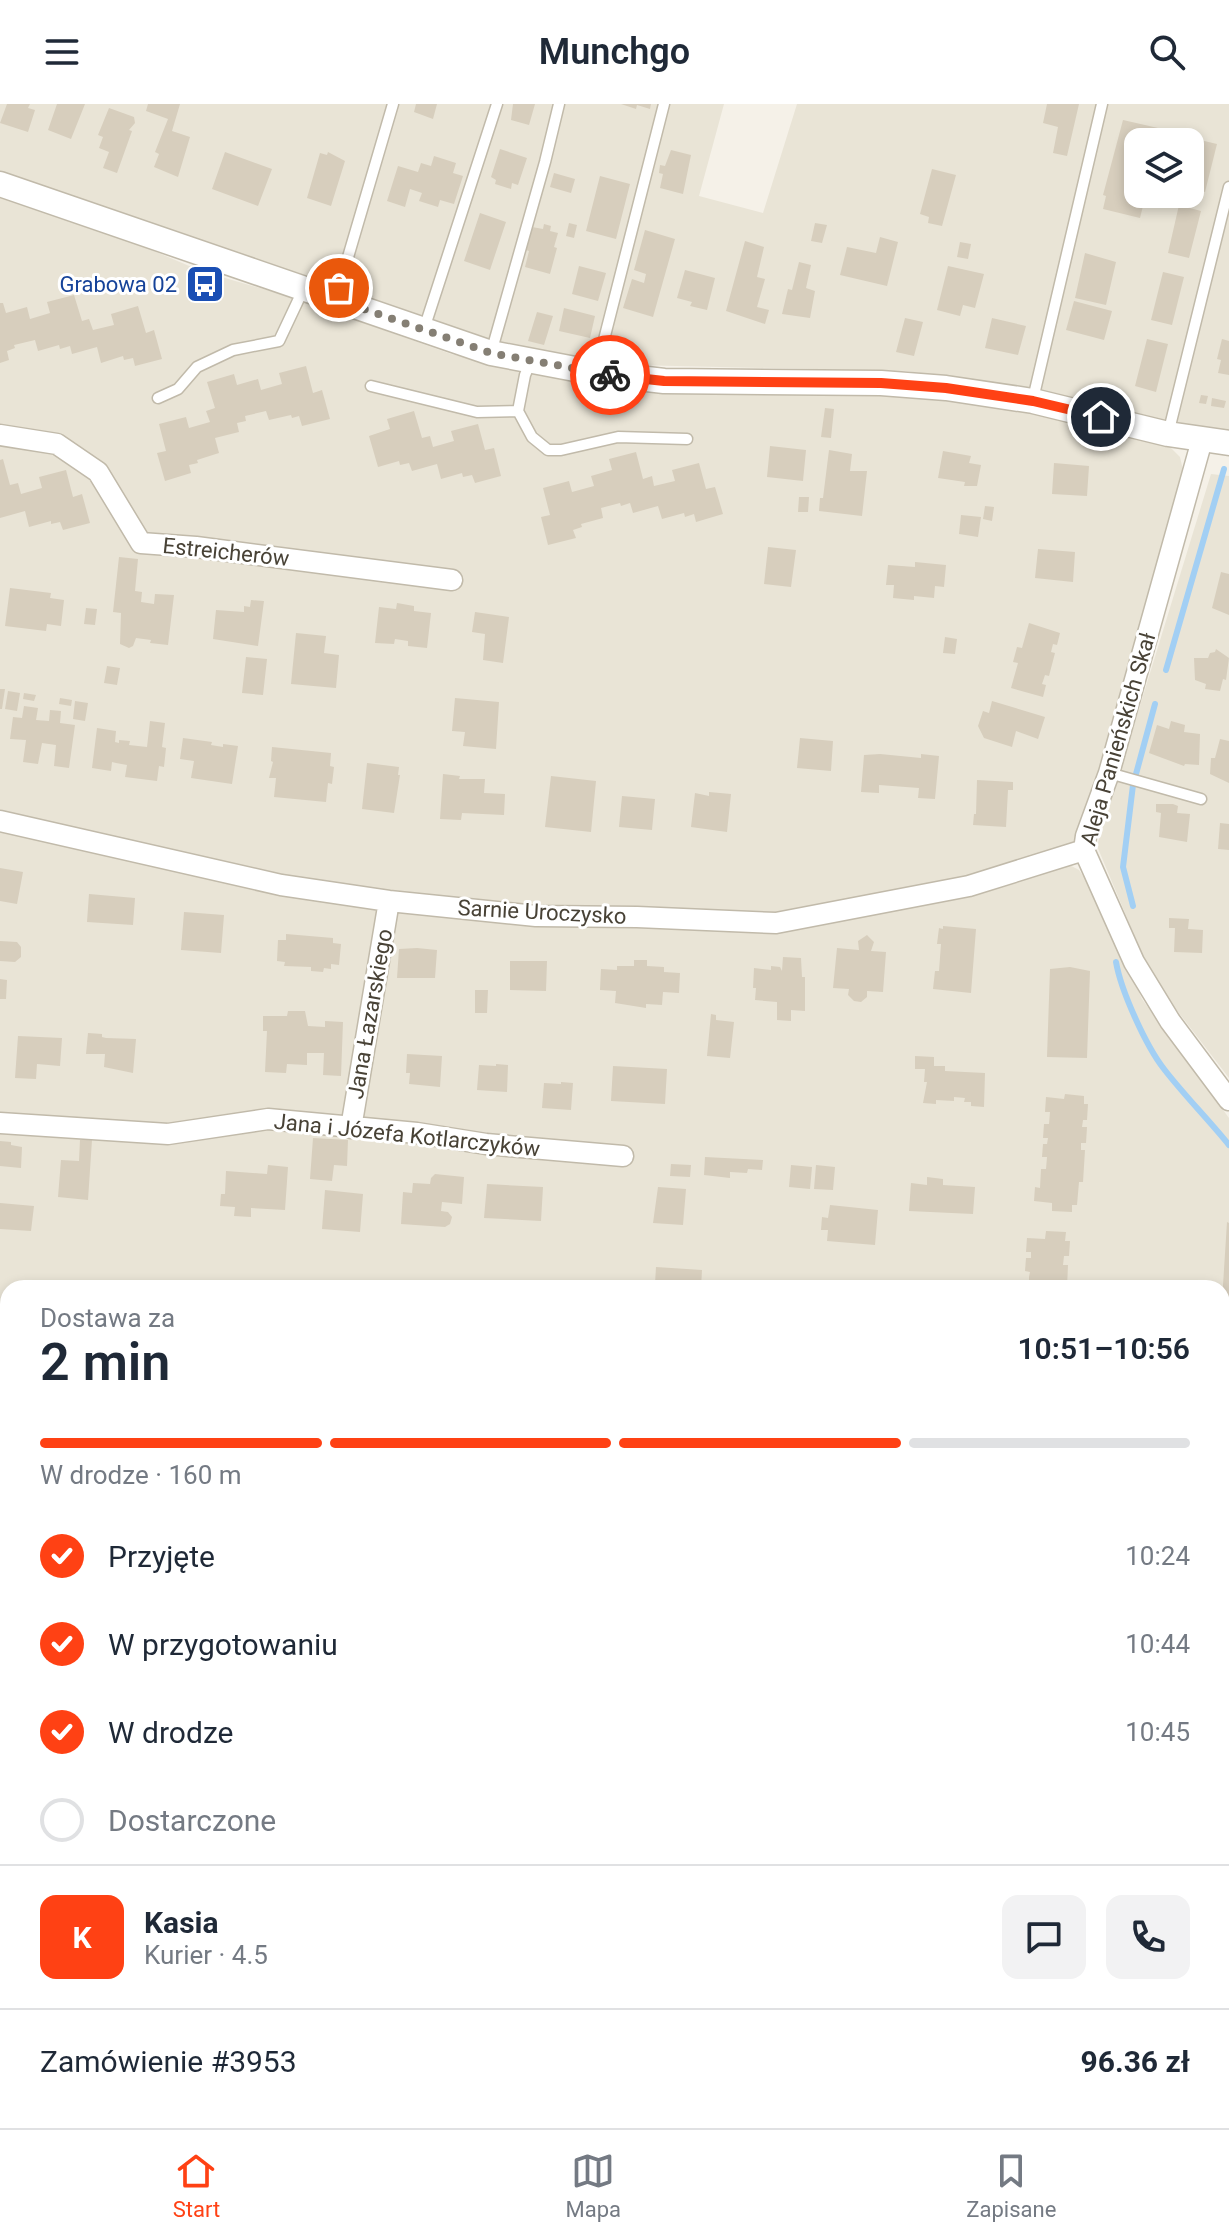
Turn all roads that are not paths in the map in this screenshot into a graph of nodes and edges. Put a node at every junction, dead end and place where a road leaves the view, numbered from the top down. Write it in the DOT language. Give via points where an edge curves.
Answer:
graph roads {
  1 [pos="393,104"];
  2 [pos="497,104"];
  3 [pos="559,104"];
  4 [pos="664,104"];
  5 [pos="1102,104"];
  6 [pos="0,184"];
  7 [pos="1229,187"];
  8 [pos="303,288"];
  9 [pos="335,299"];
  10 [pos="423,331"];
  11 [pos="491,353"];
  12 [pos="531,361"];
  13 [pos="596,373"];
  14 [pos="371,386"];
  15 [pos="158,398"];
  16 [pos="1033,401"];
  17 [pos="518,411"];
  18 [pos="1168,434"];
  19 [pos="0,435"];
  20 [pos="687,439"];
  21 [pos="1202,440"];
  22 [pos="1229,443"];
  23 [pos="452,580"];
  24 [pos="1109,773"];
  25 [pos="1201,799"];
  26 [pos="0,821"];
  27 [pos="1084,850"];
  28 [pos="389,901"];
  29 [pos="1229,1100"];
  30 [pos="0,1123"];
  31 [pos="351,1128"];
  32 [pos="623,1156"];
  1 -- 9 [label="lane"];
  2 -- 10 [label="lane"];
  3 -- 11 [label="lane"];
  4 -- 13 [label="lane"];
  5 -- 16 [label="lane"];
  6 -- 8 [label="street"];
  7 -- 18 [label="lane"];
  8 -- 9 [label="street"];
  8 -- 15 [label="lane" via="279,341 209,361 178,389"];
  9 -- 10 [label="street"];
  10 -- 11 [label="street"];
  11 -- 12 [label="street"];
  12 -- 13 [label="street"];
  12 -- 17 [label="lane"];
  13 -- 16 [label="street" via="664,381 881,383"];
  14 -- 17 [label="lane" via="477,412"];
  16 -- 18 [label="street"];
  17 -- 20 [label="lane" via="532,437 548,450 618,437"];
  18 -- 21 [label="street"];
  19 -- 23 [label="street, Estreicherów" via="57,444 98,472 141,543"];
  21 -- 22 [label="street"];
  21 -- 24 [label="street, Aleja Panieńskich Skał"];
  24 -- 25 [label="lane"];
  24 -- 27 [label="street, Aleja Panieńskich Skał"];
  26 -- 28 [label="street, Sarnie Uroczysko" via="281,885"];
  27 -- 28 [label="street, Sarnie Uroczysko" via="969,886 776,923 536,916"];
  27 -- 29 [label="street, Aleja Panieńskich Skał" via="1134,962"];
  28 -- 31 [label="street, Jana Łazarskiego"];
  30 -- 31 [label="street, Jana i Józefa Kotlarczyków" via="168,1134 268,1119"];
  31 -- 32 [label="street, Jana i Józefa Kotlarczyków"];
}
